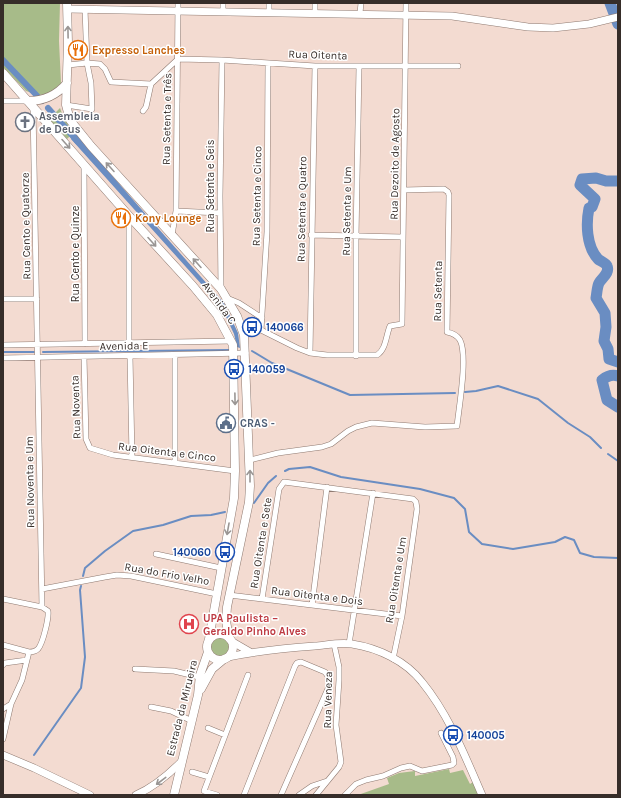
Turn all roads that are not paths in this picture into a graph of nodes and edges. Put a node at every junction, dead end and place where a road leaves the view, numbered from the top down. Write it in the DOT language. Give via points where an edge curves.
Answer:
graph roads {
  1 [pos="223,3"];
  2 [pos="269,3"];
  3 [pos="315,3"];
  4 [pos="361,3"];
  5 [pos="406,3"];
  6 [pos="68,6"];
  7 [pos="132,6"];
  8 [pos="178,7"];
  9 [pos="85,9"];
  10 [pos="223,12"];
  11 [pos="269,12"];
  12 [pos="315,13"];
  13 [pos="360,13"];
  14 [pos="406,14"];
  15 [pos="618,17"];
  16 [pos="178,59"];
  17 [pos="222,60"];
  18 [pos="87,63"];
  19 [pos="268,64"];
  20 [pos="68,65"];
  21 [pos="315,66"];
  22 [pos="406,66"];
  23 [pos="458,66"];
  24 [pos="359,67"];
  25 [pos="3,73"];
  26 [pos="67,83"];
  27 [pos="151,84"];
  28 [pos="3,101"];
  29 [pos="66,102"];
  30 [pos="33,103"];
  31 [pos="143,112"];
  32 [pos="84,165"];
  33 [pos="404,190"];
  34 [pos="176,211"];
  35 [pos="220,213"];
  36 [pos="129,216"];
  37 [pos="172,235"];
  38 [pos="311,235"];
  39 [pos="356,237"];
  40 [pos="403,237"];
  41 [pos="221,289"];
  42 [pos="227,298"];
  43 [pos="3,299"];
  44 [pos="37,299"];
  45 [pos="262,318"];
  46 [pos="261,330"];
  47 [pos="244,335"];
  48 [pos="232,341"];
  49 [pos="85,344"];
  50 [pos="129,344"];
  51 [pos="3,345"];
  52 [pos="38,345"];
  53 [pos="234,353"];
  54 [pos="246,353"];
  55 [pos="310,353"];
  56 [pos="175,355"];
  57 [pos="130,356"];
  58 [pos="356,356"];
  59 [pos="39,357"];
  60 [pos="84,357"];
  61 [pos="3,358"];
  62 [pos="248,444"];
  63 [pos="235,445"];
  64 [pos="96,451"];
  65 [pos="132,458"];
  66 [pos="250,460"];
  67 [pos="175,463"];
  68 [pos="235,471"];
  69 [pos="327,487"];
  70 [pos="372,493"];
  71 [pos="156,554"];
  72 [pos="221,568"];
  73 [pos="42,589"];
  74 [pos="217,594"];
  75 [pos="229,595"];
  76 [pos="3,599"];
  77 [pos="262,599"];
  78 [pos="312,605"];
  79 [pos="42,607"];
  80 [pos="355,610"];
  81 [pos="402,616"];
  82 [pos="209,639"];
  83 [pos="230,639"];
  84 [pos="334,644"];
  85 [pos="349,644"];
  86 [pos="3,645"];
  87 [pos="30,652"];
  88 [pos="208,652"];
  89 [pos="250,652"];
  90 [pos="226,658"];
  91 [pos="393,659"];
  92 [pos="27,660"];
  93 [pos="4,663"];
  94 [pos="134,669"];
  95 [pos="248,675"];
  96 [pos="200,677"];
  97 [pos="198,695"];
  98 [pos="11,704"];
  99 [pos="151,707"];
  100 [pos="3,709"];
  101 [pos="192,721"];
  102 [pos="208,728"];
  103 [pos="441,733"];
  104 [pos="225,735"];
  105 [pos="3,739"];
  106 [pos="462,748"];
  107 [pos="452,753"];
  108 [pos="3,755"];
  109 [pos="181,762"];
  110 [pos="192,772"];
  111 [pos="209,777"];
  112 [pos="327,781"];
  113 [pos="90,795"];
  114 [pos="136,795"];
  115 [pos="174,795"];
  116 [pos="217,795"];
  117 [pos="244,795"];
  118 [pos="281,795"];
  119 [pos="299,795"];
  120 [pos="316,795"];
  121 [pos="345,795"];
  122 [pos="482,795"];
  1 -- 10 [label="street"];
  2 -- 11 [label="street"];
  3 -- 12 [label="street"];
  4 -- 13 [label="street"];
  5 -- 14 [label="street, Rua Dezoito de Agosto"];
  6 -- 9 [label="street"];
  20 -- 6 [label="main road, one-way"];
  7 -- 8 [label="street"];
  7 -- 9 [label="street"];
  8 -- 10 [label="street"];
  8 -- 16 [label="street, Rua Setenta e Três"];
  9 -- 18 [label="street"];
  10 -- 11 [label="street"];
  11 -- 12 [label="street"];
  12 -- 13 [label="street"];
  13 -- 14 [label="street"];
  14 -- 15 [label="street" via="452,16 553,28 589,24"];
  14 -- 22 [label="street, Rua Dezoito de Agosto"];
  16 -- 17 [label="street, Rua Oitenta"];
  16 -- 27 [label="street"];
  16 -- 34 [label="street, Rua Setenta e Três"];
  17 -- 19 [label="street, Rua Oitenta"];
  17 -- 35 [label="street, Rua Setenta e Seis"];
  18 -- 20 [label="street"];
  18 -- 27 [label="street" via="103,66 111,82"];
  18 -- 29 [label="street" via="92,109"];
  19 -- 21 [label="street, Rua Oitenta"];
  19 -- 45 [label="street, Rua Setenta e Cinco"];
  20 -- 26 [label="main road"];
  21 -- 24 [label="street, Rua Oitenta"];
  21 -- 38 [label="street, Rua Setenta e Quatro"];
  22 -- 23 [label="street, Rua Oitenta"];
  22 -- 24 [label="street, Rua Oitenta"];
  22 -- 33 [label="street, Rua Dezoito de Agosto"];
  24 -- 39 [label="street, Rua Setenta e Um"];
  25 -- 30 [label="main road, Avenida C"];
  26 -- 29 [label="main road"];
  26 -- 30 [label="main road" via="57,93"];
  27 -- 31 [label="street"];
  28 -- 30 [label="street"];
  37 -- 29 [label="main road, Avenida C, one-way" via="76,129 70,120"];
  30 -- 32 [label="main road, Avenida C, one-way"];
  30 -- 44 [label="street, Rua Cento e Quatorze"];
  32 -- 36 [label="main road, Avenida C"];
  32 -- 49 [label="street, Rua Cento e Quinze"];
  33 -- 40 [label="street, Rua Dezoito de Agosto"];
  33 -- 66 [label="street, Rua Setenta" via="444,190 449,195 447,332 460,340 462,356 457,426 425,427 372,423 356,427 322,447"];
  34 -- 35 [label="street"];
  34 -- 37 [label="street, Rua Setenta e Três"];
  35 -- 41 [label="street, Rua Setenta e Seis"];
  36 -- 48 [label="main road, Avenida C, one-way" via="217,315"];
  36 -- 50 [label="street"];
  41 -- 37 [label="main road, Avenida C, one-way"];
  38 -- 39 [label="street"];
  38 -- 55 [label="street, Rua Setenta e Quatro"];
  39 -- 40 [label="street"];
  39 -- 58 [label="street, Rua Setenta e Um"];
  40 -- 58 [label="street, Rua Dezoito de Agosto" via="401,325 390,326 380,354"];
  41 -- 42 [label="main road, Avenida C"];
  42 -- 45 [label="street"];
  42 -- 47 [label="main road, Avenida C"];
  43 -- 44 [label="street"];
  44 -- 52 [label="street, Rua Cento e Quatorze"];
  45 -- 46 [label="street, Rua Setenta e Cinco"];
  46 -- 47 [label="street"];
  46 -- 55 [label="street"];
  47 -- 54 [label="main road, Avenida C"];
  48 -- 50 [label="street, Avenida E"];
  48 -- 53 [label="main road, Avenida C"];
  49 -- 50 [label="street, Avenida E"];
  49 -- 52 [label="street, Avenida E"];
  51 -- 52 [label="street, Avenida E"];
  52 -- 59 [label="street, Rua Noventa e Um"];
  53 -- 54 [label="street, Avenida E"];
  53 -- 56 [label="street, Avenida E"];
  53 -- 63 [label="main road, Avenida C, one-way"];
  54 -- 62 [label="main road, Avenida C"];
  55 -- 58 [label="street"];
  56 -- 57 [label="street, Avenida E"];
  56 -- 67 [label="street"];
  57 -- 60 [label="street, Avenida E"];
  57 -- 65 [label="street"];
  59 -- 60 [label="street, Avenida E"];
  59 -- 61 [label="street, Avenida E"];
  59 -- 73 [label="street, Rua Noventa e Um"];
  60 -- 64 [label="street, Rua Noventa" via="86,439 90,448"];
  62 -- 63 [label="main road"];
  62 -- 66 [label="main road, Avenida C"];
  63 -- 68 [label="main road, Avenida C"];
  64 -- 65 [label="street, Rua Oitenta e Cinco"];
  65 -- 67 [label="street, Rua Oitenta e Cinco"];
  75 -- 66 [label="main road, Avenida C, one-way" via="249,502"];
  67 -- 68 [label="street, Rua Oitenta e Cinco"];
  68 -- 72 [label="main road, Avenida C, one-way" via="234,498"];
  69 -- 70 [label="street"];
  69 -- 77 [label="street, Rua Oitenta e Sete" via="284,482 280,489"];
  69 -- 78 [label="street"];
  70 -- 80 [label="street"];
  70 -- 81 [label="street, Rua Oitenta e Um" via="413,499 417,505"];
  71 -- 72 [label="street"];
  72 -- 74 [label="main road, Avenida C"];
  73 -- 74 [label="street, Rua do Frio Velho" via="117,575"];
  73 -- 79 [label="street, Rua Noventa e Um"];
  74 -- 82 [label="main road, Avenida C"];
  75 -- 77 [label="street, Rua Oitenta e Dois"];
  75 -- 83 [label="main road, Avenida C" via="226,625"];
  76 -- 79 [label="street"];
  77 -- 78 [label="street, Rua Oitenta e Dois"];
  78 -- 80 [label="street, Rua Oitenta e Dois"];
  79 -- 87 [label="street, Rua Noventa e Um" via="49,614 47,625 39,648"];
  80 -- 81 [label="street, Rua Oitenta e Dois"];
  80 -- 85 [label="street"];
  81 -- 91 [label="street, Rua Oitenta e Um"];
  82 -- 83 [label="main road" via="217,634 224,634"];
  82 -- 88 [label="main road, Estrada da Mirueira"];
  83 -- 89 [label="street"];
  83 -- 90 [label="main road" via="232,649"];
  84 -- 85 [label="street"];
  84 -- 89 [label="street"];
  84 -- 112 [label="street, Rua Veneza" via="339,667 336,725 340,762"];
  85 -- 91 [label="street" via="380,651"];
  86 -- 87 [label="street"];
  87 -- 92 [label="street"];
  88 -- 90 [label="main road, Estrada da Mirueira" via="213,658"];
  88 -- 96 [label="main road, Estrada da Mirueira"];
  89 -- 90 [label="street"];
  90 -- 97 [label="main road, Estrada da Mirueira" via="212,669"];
  91 -- 106 [label="street" via="403,664 422,681"];
  92 -- 93 [label="street"];
  92 -- 98 [label="street" via="22,680"];
  94 -- 96 [label="street" via="174,671"];
  95 -- 104 [label="street"];
  96 -- 97 [label="main road, Estrada da Mirueira"];
  97 -- 101 [label="main road, Estrada da Mirueira"];
  98 -- 100 [label="street"];
  98 -- 105 [label="street"];
  99 -- 101 [label="street" via="171,711"];
  101 -- 109 [label="main road, Estrada da Mirueira"];
  102 -- 104 [label="street"];
  103 -- 107 [label="street"];
  104 -- 111 [label="street"];
  106 -- 107 [label="street"];
  106 -- 122 [label="street"];
  107 -- 121 [label="street" via="452,765 422,771 410,766 401,768 356,784"];
  108 -- 113 [label="street"];
  109 -- 114 [label="street, Estrada da Mirueira, one-way" via="167,777"];
  109 -- 115 [label="main road"];
  110 -- 111 [label="street"];
  111 -- 116 [label="street" via="204,791"];
  112 -- 119 [label="street" via="312,786"];
  112 -- 120 [label="street, Rua Veneza"];
  117 -- 118 [label="street" via="295,666 301,662 325,672 330,684"];
}
